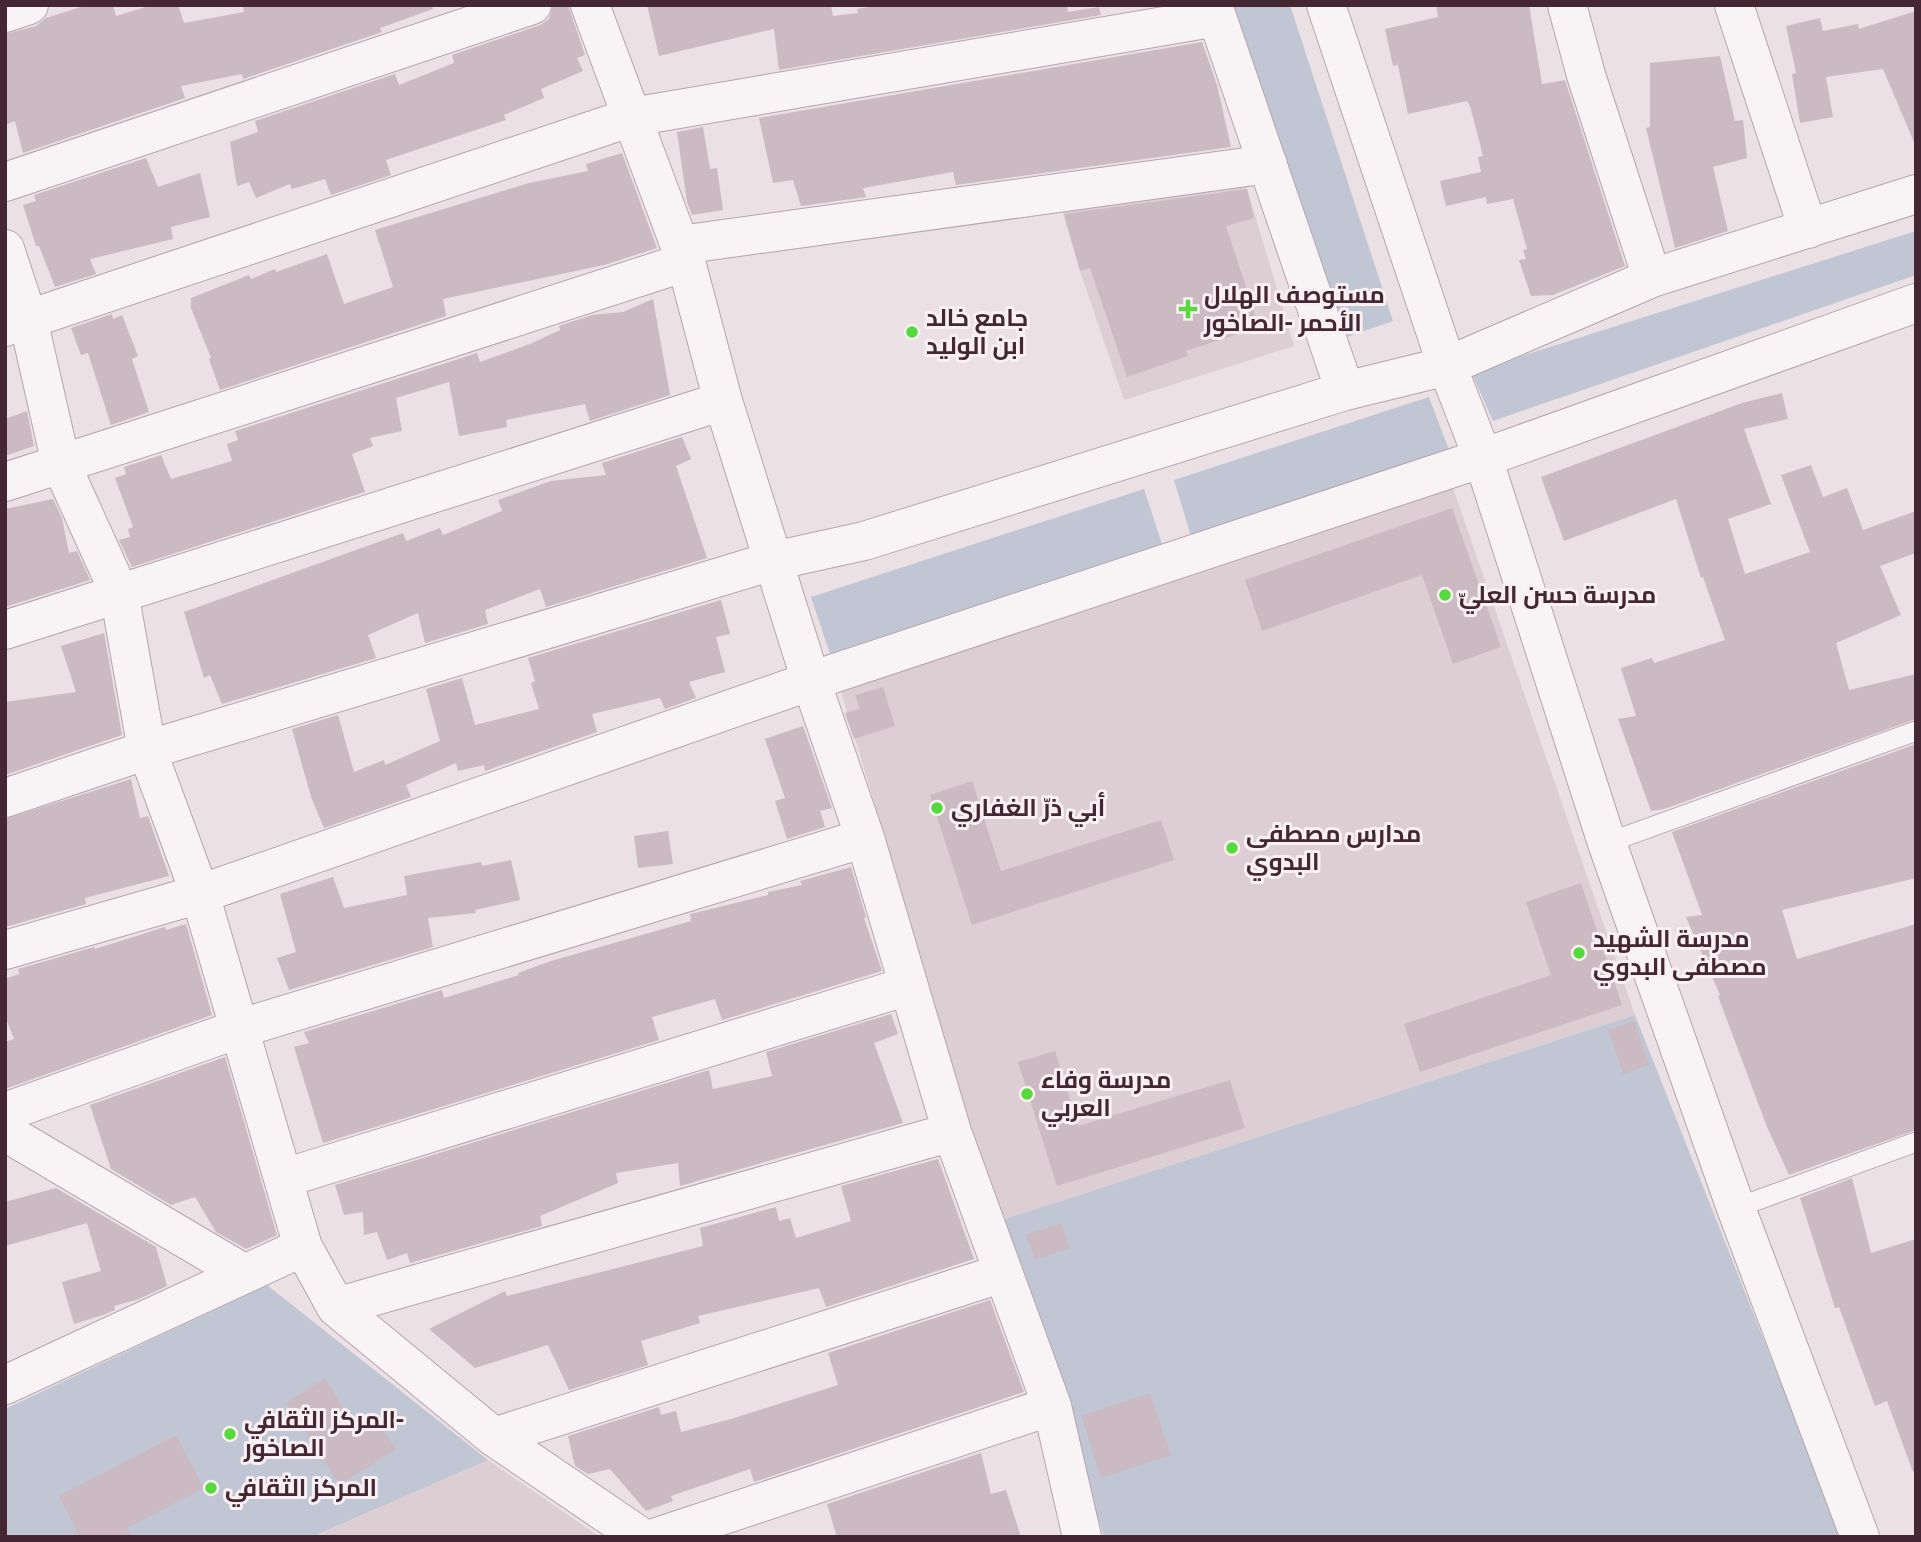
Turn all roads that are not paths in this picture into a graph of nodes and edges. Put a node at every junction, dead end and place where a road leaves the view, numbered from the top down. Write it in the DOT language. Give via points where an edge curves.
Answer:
graph roads {
  1 [pos="29,5"];
  2 [pos="532,5"];
  3 [pos="590,5"];
  4 [pos="1326,5"];
  5 [pos="1567,5"];
  6 [pos="1734,5"];
  7 [pos="1215,11"];
  8 [pos="5,13"];
  9 [pos="632,117"];
  10 [pos="1268,164"];
  11 [pos="5,182"];
  12 [pos="1916,194"];
  13 [pos="1808,229"];
  14 [pos="5,249"];
  15 [pos="683,253"];
  16 [pos="1652,278"];
  17 [pos="1916,303"];
  18 [pos="17,323"];
  19 [pos="1447,366"];
  20 [pos="1345,391"];
  21 [pos="723,401"];
  22 [pos="1483,458"];
  23 [pos="61,464"];
  24 [pos="5,482"];
  25 [pos="773,561"];
  26 [pos="119,592"];
  27 [pos="5,629"];
  28 [pos="811,681"];
  29 [pos="1916,731"];
  30 [pos="147,750"];
  31 [pos="5,798"];
  32 [pos="865,838"];
  33 [pos="1607,843"];
  34 [pos="200,894"];
  35 [pos="5,950"];
  36 [pos="908,986"];
  37 [pos="238,1029"];
  38 [pos="5,1112"];
  39 [pos="5,1132"];
  40 [pos="953,1132"];
  41 [pos="1916,1142"];
  42 [pos="284,1178"];
  43 [pos="1736,1208"];
  44 [pos="303,1247"];
  45 [pos="1003,1273"];
  46 [pos="245,1274"];
  47 [pos="336,1307"];
  48 [pos="5,1385"];
  49 [pos="1052,1406"];
  50 [pos="494,1437"];
  51 [pos="641,1537"];
  52 [pos="657,1537"];
  53 [pos="1082,1537"];
  54 [pos="1860,1537"];
  1 -- 8 [label="street"];
  2 -- 11 [label="street"];
  3 -- 9 [label="street"];
  4 -- 19 [label="street"];
  5 -- 16 [label="street"];
  6 -- 13 [label="street"];
  7 -- 9 [label="street"];
  7 -- 10 [label="street"];
  9 -- 15 [label="street"];
  9 -- 18 [label="street"];
  10 -- 15 [label="street"];
  10 -- 20 [label="street"];
  12 -- 13 [label="street"];
  13 -- 16 [label="street"];
  14 -- 18 [label="street"];
  15 -- 21 [label="street"];
  15 -- 23 [label="street"];
  16 -- 19 [label="street"];
  17 -- 22 [label="street"];
  18 -- 23 [label="street"];
  19 -- 20 [label="street"];
  19 -- 22 [label="street"];
  20 -- 25 [label="street" via="864,541"];
  21 -- 25 [label="street"];
  21 -- 26 [label="street"];
  22 -- 28 [label="street"];
  22 -- 33 [label="street"];
  23 -- 24 [label="street"];
  23 -- 26 [label="street"];
  25 -- 28 [label="street"];
  25 -- 30 [label="street"];
  26 -- 27 [label="street"];
  26 -- 30 [label="street"];
  28 -- 32 [label="street"];
  28 -- 34 [label="street"];
  29 -- 33 [label="lane"];
  30 -- 31 [label="street"];
  30 -- 34 [label="street"];
  32 -- 36 [label="street"];
  32 -- 37 [label="street"];
  33 -- 43 [label="street"];
  34 -- 35 [label="street"];
  34 -- 37 [label="street"];
  36 -- 40 [label="street"];
  36 -- 42 [label="street"];
  37 -- 38 [label="street"];
  37 -- 42 [label="street"];
  39 -- 46 [label="street"];
  40 -- 45 [label="street"];
  40 -- 47 [label="street"];
  41 -- 43 [label="lane"];
  42 -- 44 [label="street"];
  43 -- 54 [label="street"];
  44 -- 46 [label="street"];
  44 -- 47 [label="street"];
  45 -- 49 [label="street"];
  45 -- 50 [label="street"];
  46 -- 48 [label="street"];
  47 -- 50 [label="street"];
  49 -- 52 [label="street"];
  49 -- 53 [label="street"];
  50 -- 51 [label="street"];
}
